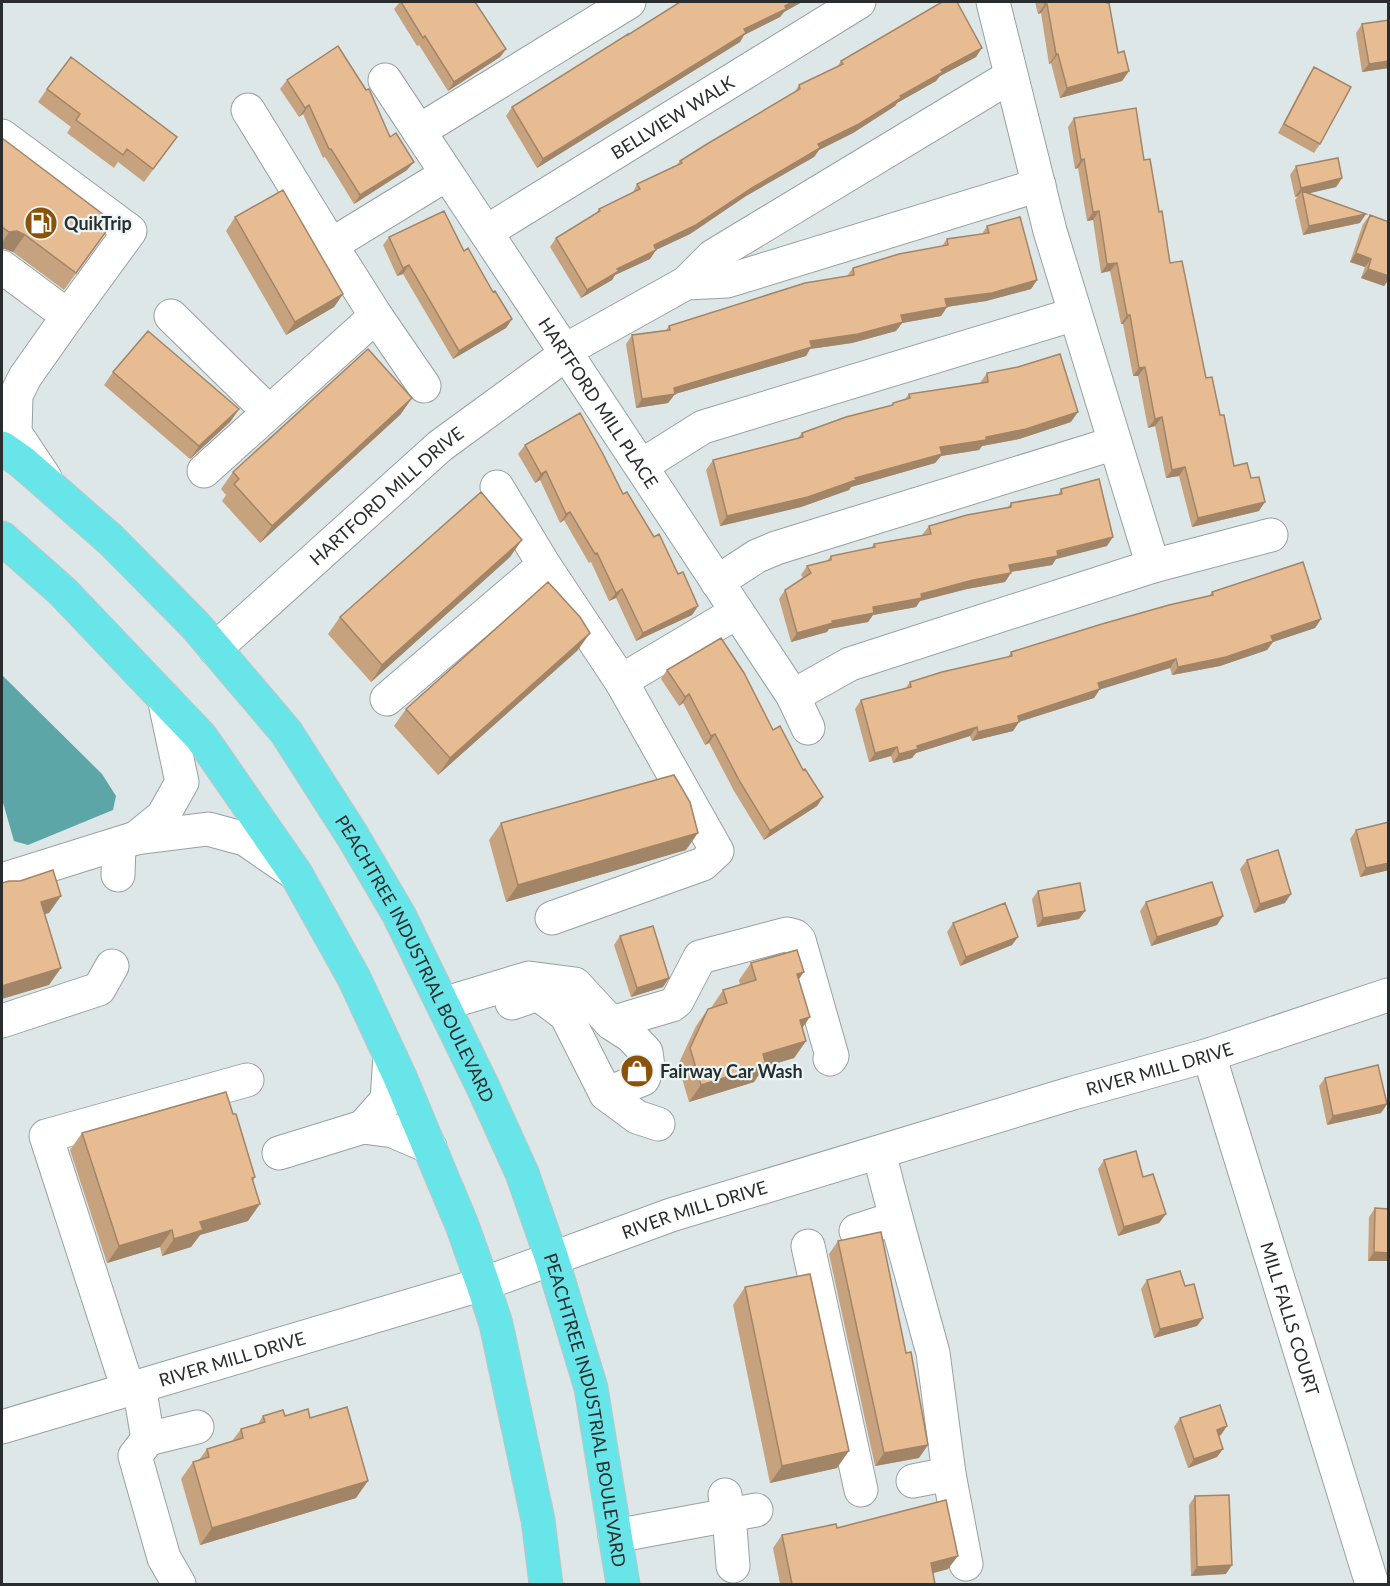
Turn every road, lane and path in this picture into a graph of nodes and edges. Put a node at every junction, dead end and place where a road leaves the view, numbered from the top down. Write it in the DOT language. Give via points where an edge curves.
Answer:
graph roads {
  1 [pos="629,2"];
  2 [pos="859,2"];
  3 [pos="993,2"];
  4 [pos="1011,76"];
  5 [pos="385,80"];
  6 [pos="248,110"];
  7 [pos="419,131"];
  8 [pos="13,154"];
  9 [pos="447,174"];
  10 [pos="1039,185"];
  11 [pos="486,232"];
  12 [pos="331,245"];
  13 [pos="28,280"];
  14 [pos="686,283"];
  15 [pos="1075,314"];
  16 [pos="171,315"];
  17 [pos="69,316"];
  18 [pos="376,316"];
  19 [pos="565,352"];
  20 [pos="13,383"];
  21 [pos="424,386"];
  22 [pos="269,412"];
  23 [pos="1115,443"];
  24 [pos="2,448"];
  25 [pos="641,466"];
  26 [pos="204,471"];
  27 [pos="497,487"];
  28 [pos="51,488"];
  29 [pos="1272,535"];
  30 [pos="2,538"];
  31 [pos="544,565"];
  32 [pos="1153,566"];
  33 [pos="717,582"];
  34 [pos="737,612"];
  35 [pos="215,649"];
  36 [pos="621,681"];
  37 [pos="793,696"];
  38 [pos="164,698"];
  39 [pos="387,699"];
  40 [pos="808,728"];
  41 [pos="124,852"];
  42 [pos="296,874"];
  43 [pos="2,880"];
  44 [pos="552,918"];
  45 [pos="112,966"];
  46 [pos="1389,995"];
  47 [pos="447,1014"];
  48 [pos="2,1021"];
  49 [pos="611,1023"];
  50 [pos="1209,1055"];
  51 [pos="390,1056"];
  52 [pos="831,1057"];
  53 [pos="247,1080"];
  54 [pos="606,1094"];
  55 [pos="658,1124"];
  56 [pos="363,1127"];
  57 [pos="430,1147"];
  58 [pos="879,1153"];
  59 [pos="279,1154"];
  60 [pos="896,1218"];
  61 [pos="856,1231"];
  62 [pos="808,1246"];
  63 [pos="552,1259"];
  64 [pos="483,1284"];
  65 [pos="133,1388"];
  66 [pos="2,1427"];
  67 [pos="197,1427"];
  68 [pos="148,1439"];
  69 [pos="949,1474"];
  70 [pos="912,1480"];
  71 [pos="861,1490"];
  72 [pos="615,1536"];
  73 [pos="966,1564"];
  74 [pos="733,1566"];
  75 [pos="179,1584"];
  76 [pos="546,1584"];
  77 [pos="623,1584"];
  78 [pos="1372,1584"];
  1 -- 7 [label="street"];
  2 -- 11 [label="street, BELLVIEW WALK"];
  3 -- 4 [label="street"];
  4 -- 10 [label="street"];
  4 -- 14 [label="street" via="713,256"];
  5 -- 7 [label="street, HARTFORD MILL PLACE"];
  6 -- 12 [label="street"];
  7 -- 9 [label="street, HARTFORD MILL PLACE"];
  8 -- 17 [label="street" via="87,214 130,231"];
  9 -- 11 [label="street, HARTFORD MILL PLACE"];
  9 -- 12 [label="street"];
  10 -- 14 [label="street" via="727,281"];
  10 -- 15 [label="street"];
  11 -- 19 [label="street, HARTFORD MILL PLACE"];
  12 -- 18 [label="street"];
  13 -- 17 [label="street"];
  14 -- 19 [label="street, HARTFORD MILL DRIVE"];
  15 -- 23 [label="street"];
  15 -- 25 [label="street" via="703,427"];
  16 -- 22 [label="street"];
  17 -- 20 [label="street"];
  18 -- 21 [label="street"];
  18 -- 22 [label="street"];
  19 -- 25 [label="street, HARTFORD MILL PLACE"];
  19 -- 35 [label="street, HARTFORD MILL DRIVE" via="440,446"];
  20 -- 28 [label="street" via="15,433"];
  22 -- 26 [label="street"];
  23 -- 32 [label="street"];
  23 -- 33 [label="street" via="776,548"];
  24 -- 28 [label="highway, PEACHTREE INDUSTRIAL BOULEVARD"];
  25 -- 33 [label="street, HARTFORD MILL PLACE"];
  27 -- 31 [label="street"];
  28 -- 35 [label="highway, PEACHTREE INDUSTRIAL BOULEVARD" via="111,540"];
  29 -- 32 [label="street"];
  30 -- 38 [label="highway" via="63,592"];
  31 -- 36 [label="street"];
  31 -- 39 [label="street"];
  32 -- 37 [label="street" via="850,664"];
  33 -- 34 [label="street, HARTFORD MILL PLACE"];
  34 -- 36 [label="street"];
  34 -- 37 [label="street, HARTFORD MILL PLACE"];
  35 -- 47 [label="highway, PEACHTREE INDUSTRIAL BOULEVARD" via="286,732 346,826 399,915"];
  36 -- 44 [label="street" via="717,851 703,864"];
  37 -- 40 [label="street, HARTFORD MILL PLACE"];
  38 -- 41 [label="street" via="182,782 163,816"];
  38 -- 42 [label="highway" via="201,737"];
  41 -- 42 [label="street" via="208,829 245,838"];
  41 -- 43 [label="street"];
  42 -- 51 [label="highway" via="354,978"];
  45 -- 48 [label="street" via="99,989"];
  46 -- 50 [label="street, RIVER MILL DRIVE"];
  47 -- 49 [label="street" via="529,978 575,984"];
  47 -- 54 [label="street" via="538,994 566,1015"];
  47 -- 63 [label="highway, PEACHTREE INDUSTRIAL BOULEVARD" via="522,1173"];
  49 -- 52 [label="street" via="672,1005 700,957 787,934 799,940"];
  49 -- 54 [label="street" via="632,1036 646,1053 648,1067 643,1079"];
  50 -- 58 [label="street, RIVER MILL DRIVE"];
  50 -- 78 [label="street, MILL FALLS COURT"];
  51 -- 56 [label="street" via="387,1100"];
  51 -- 57 [label="highway"];
  53 -- 65 [label="street" via="46,1136"];
  54 -- 55 [label="street" via="637,1117"];
  56 -- 57 [label="street" via="393,1131"];
  56 -- 59 [label="street"];
  57 -- 64 [label="highway"];
  58 -- 60 [label="street"];
  58 -- 63 [label="street, RIVER MILL DRIVE" via="671,1215"];
  60 -- 61 [label="street"];
  60 -- 69 [label="street" via="933,1353"];
  62 -- 71 [label="street"];
  63 -- 64 [label="street, RIVER MILL DRIVE"];
  63 -- 72 [label="highway, PEACHTREE INDUSTRIAL BOULEVARD" via="591,1388"];
  64 -- 65 [label="street, RIVER MILL DRIVE"];
  64 -- 76 [label="highway" via="496,1324 538,1520"];
  65 -- 66 [label="street, RIVER MILL DRIVE"];
  65 -- 68 [label="street"];
  67 -- 68 [label="street"];
  68 -- 75 [label="street" via="135,1456 164,1558"];
  69 -- 70 [label="street"];
  69 -- 73 [label="street"];
  72 -- 74 [label="street" via="737,1506"];
  72 -- 77 [label="highway, PEACHTREE INDUSTRIAL BOULEVARD"];
}
